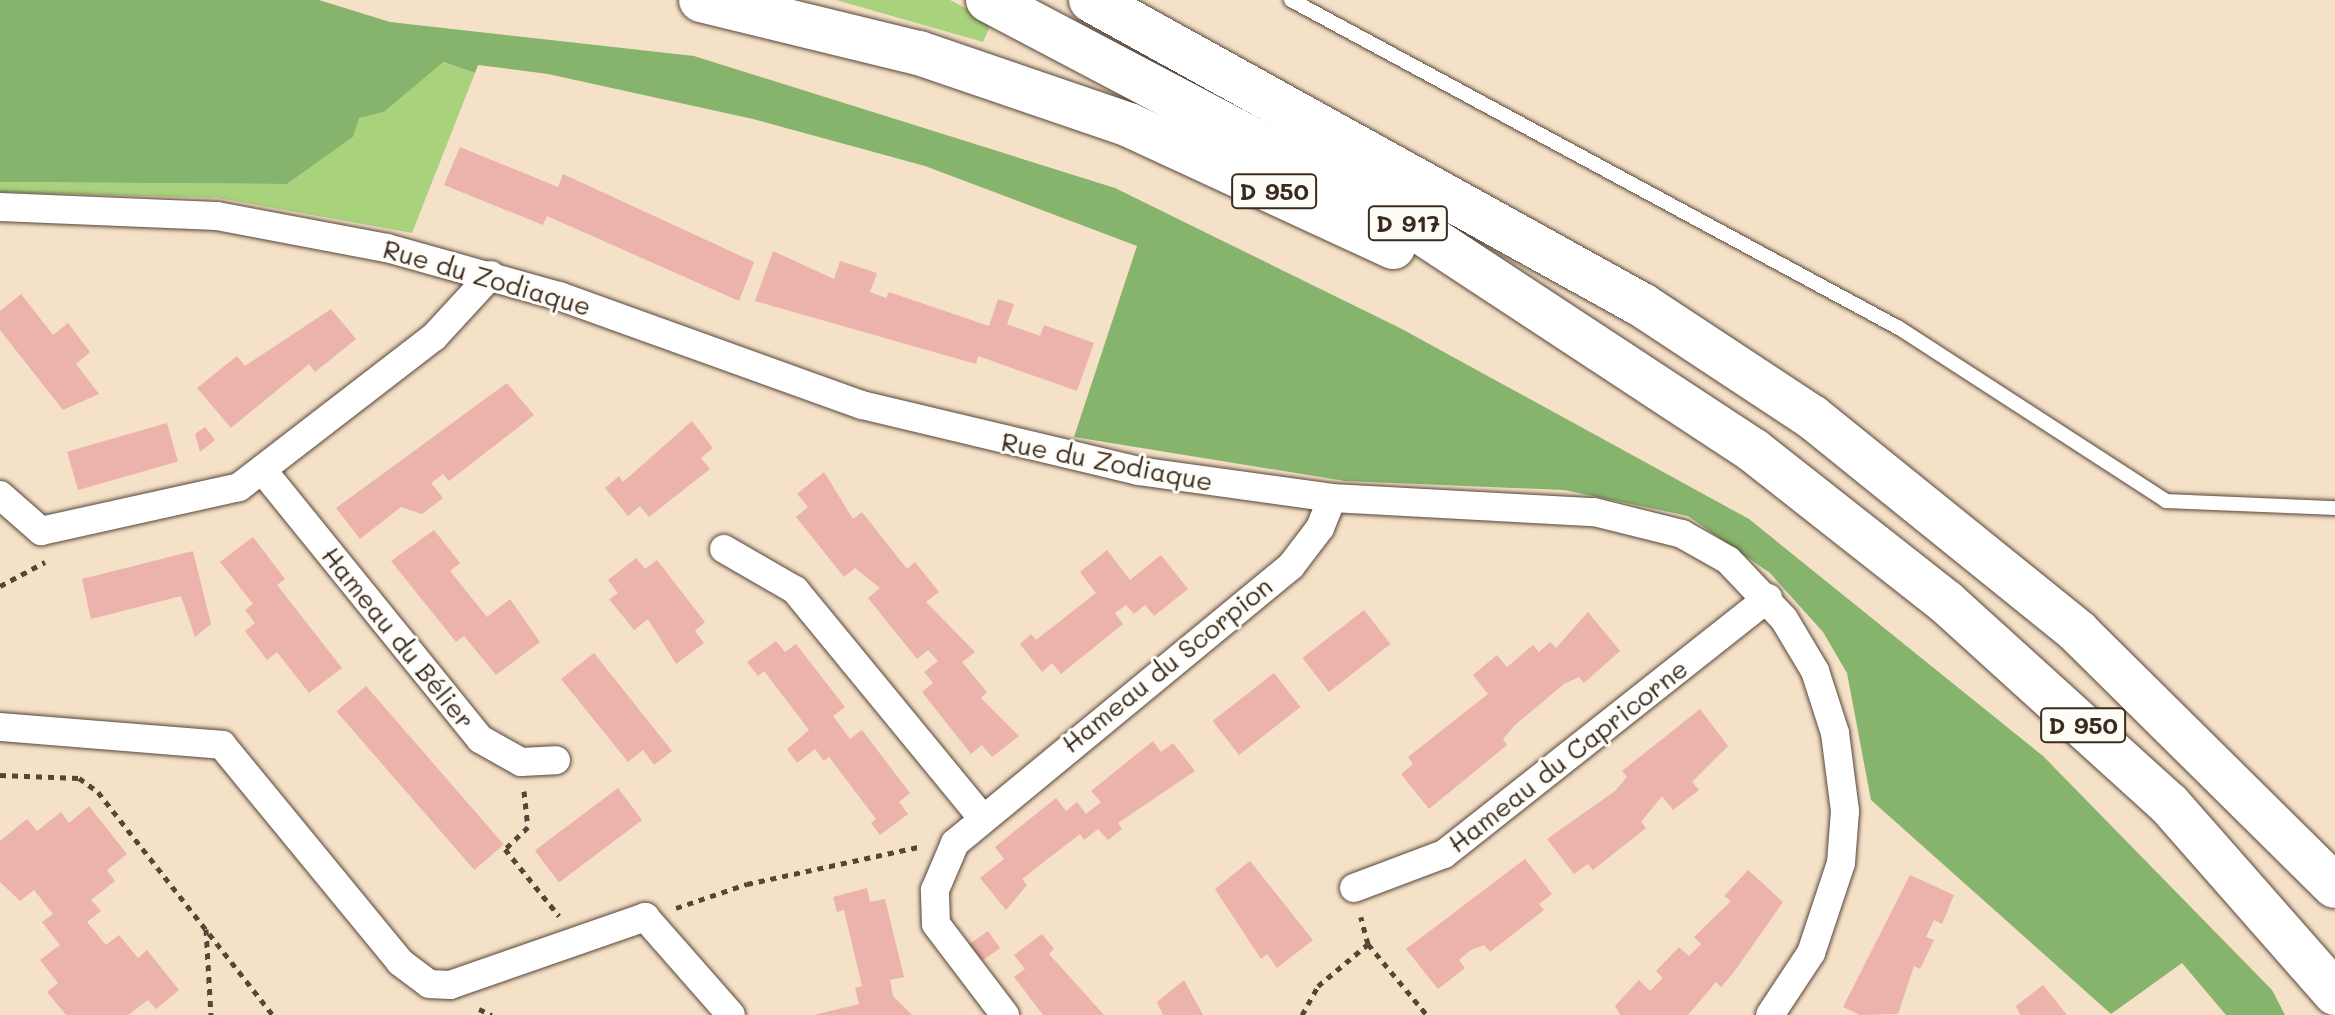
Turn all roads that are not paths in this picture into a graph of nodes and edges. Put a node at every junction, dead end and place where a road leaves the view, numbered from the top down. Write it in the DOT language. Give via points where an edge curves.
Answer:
graph roads {
  1 [pos="701,0"];
  2 [pos="988,0"];
  3 [pos="1091,0"];
  4 [pos="1291,0"];
  5 [pos="0,207"];
  6 [pos="491,275"];
  7 [pos="264,472"];
  8 [pos="1799,491"];
  9 [pos="0,495"];
  10 [pos="1332,498"];
  11 [pos="2335,508"];
  12 [pos="724,549"];
  13 [pos="1768,598"];
  14 [pos="0,727"];
  15 [pos="556,760"];
  16 [pos="980,815"];
  17 [pos="2335,886"];
  18 [pos="1354,888"];
  19 [pos="2335,993"];
  20 [pos="731,1015"];
  21 [pos="1005,1015"];
  22 [pos="1770,1015"];
  1 -- 8 [label="highway, D 950" via="919,53 1129,125 1373,236"];
  2 -- 8 [label="highway, D 917" via="1392,213 1660,386"];
  3 -- 17 [label="highway, D 950" via="1628,297 1812,417 2078,632"];
  4 -- 11 [label="lane" via="1899,328 2166,501"];
  5 -- 6 [label="street, Rue du Zodiaque" via="217,216"];
  6 -- 7 [label="street" via="434,337"];
  6 -- 10 [label="street, Rue du Zodiaque" via="768,376 966,434 1192,480"];
  7 -- 9 [label="street" via="222,492 41,531"];
  7 -- 15 [label="street, Hameau du Bélier" via="475,733 521,762"];
  8 -- 19 [label="highway, D 950" via="1946,602 2169,804"];
  10 -- 13 [label="street, Rue du Zodiaque" via="1624,516 1706,546"];
  10 -- 16 [label="street, Hameau du Scorpion" via="1320,528 1291,566"];
  12 -- 16 [label="street" via="795,590"];
  13 -- 18 [label="street, Hameau du Capricorne" via="1444,854"];
  13 -- 22 [label="street, Rue du Zodiaque" via="1802,646 1827,703 1845,811 1835,891 1811,953"];
  14 -- 20 [label="street" via="227,748 419,979 450,985 639,917 657,923"];
  16 -- 21 [label="street, Hameau du Scorpion" via="955,843 935,890 936,924"];
}
